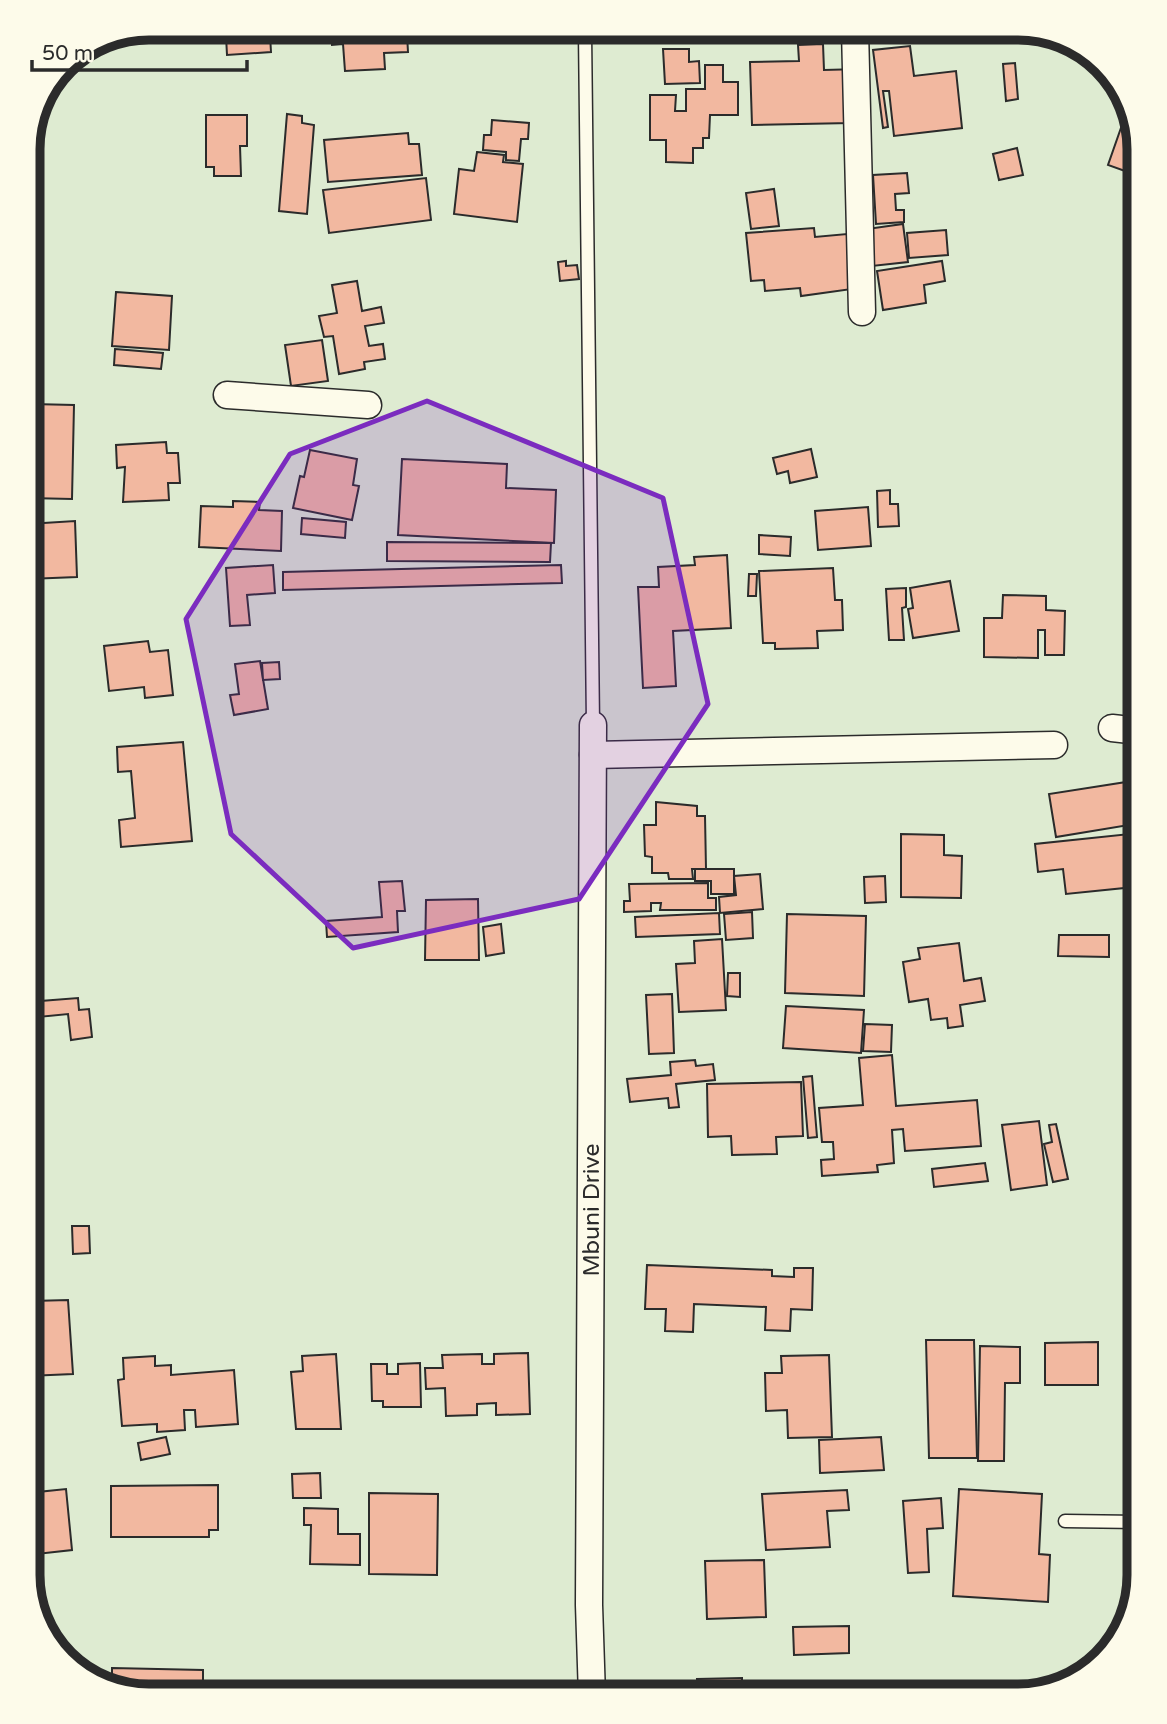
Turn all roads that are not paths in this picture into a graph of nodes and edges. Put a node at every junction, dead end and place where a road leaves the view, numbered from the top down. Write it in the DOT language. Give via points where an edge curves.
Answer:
graph roads {
  1 [pos="585,40"];
  2 [pos="855,40"];
  3 [pos="862,312"];
  4 [pos="227,395"];
  5 [pos="368,405"];
  6 [pos="593,725"];
  7 [pos="1112,728"];
  8 [pos="1127,730"];
  9 [pos="1054,745"];
  10 [pos="593,755"];
  11 [pos="1065,1521"];
  12 [pos="1127,1522"];
  13 [pos="593,1684"];
  1 -- 6 [label="lane"];
  2 -- 3 [label="street"];
  4 -- 5 [label="street"];
  6 -- 10 [label="street, Mbuni Drive"];
  7 -- 8 [label="street"];
  9 -- 10 [label="street"];
  10 -- 13 [label="street, Mbuni Drive" via="589,1591"];
  11 -- 12 [label="lane"];
}
